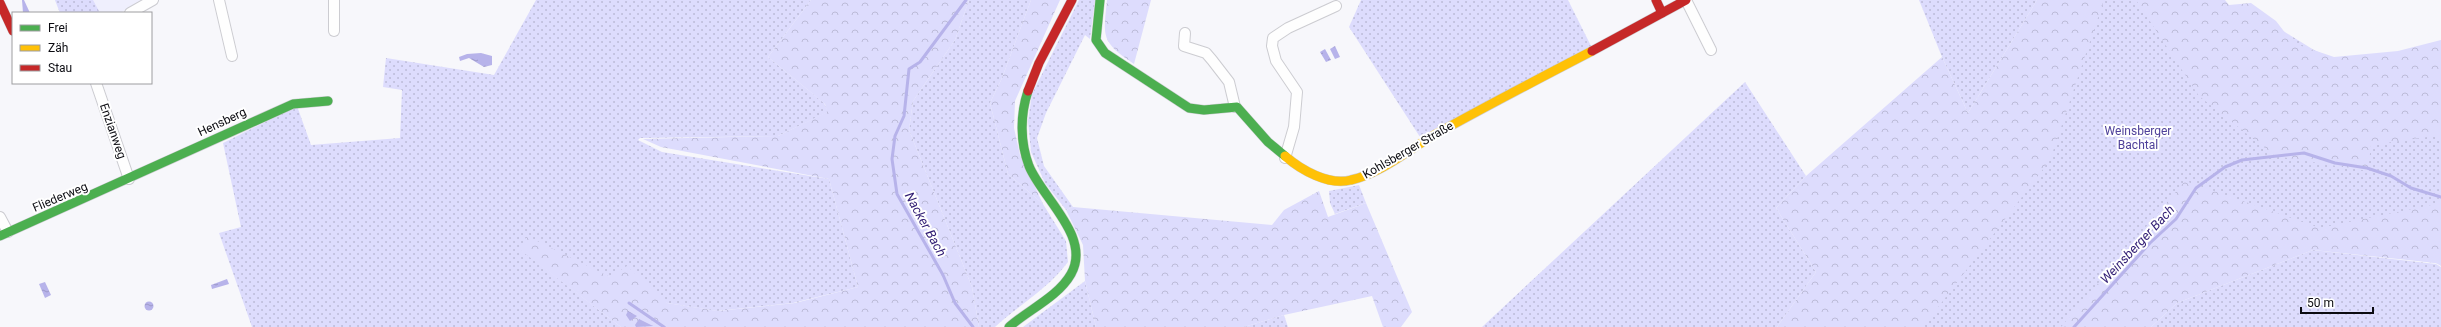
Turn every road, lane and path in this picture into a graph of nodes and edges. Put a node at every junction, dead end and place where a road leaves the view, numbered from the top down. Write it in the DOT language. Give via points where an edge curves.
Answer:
graph roads {
  1 [pos="153,0"];
  2 [pos="220,0"];
  3 [pos="334,0"];
  4 [pos="1072,0"];
  5 [pos="1100,0"];
  6 [pos="1656,0"];
  7 [pos="1686,0"];
  8 [pos="0,3"];
  9 [pos="1336,6"];
  10 [pos="132,12"];
  11 [pos="1662,13"];
  12 [pos="12,29"];
  13 [pos="334,31"];
  14 [pos="1185,33"];
  15 [pos="1711,50"];
  16 [pos="232,56"];
  17 [pos="96,84"];
  18 [pos="328,101"];
  19 [pos="1235,107"];
  20 [pos="1285,158"];
  21 [pos="129,179"];
  22 [pos="0,217"];
  23 [pos="4,234"];
  24 [pos="1009,327"];
  1 -- 10 [label="street"];
  2 -- 16 [label="street"];
  3 -- 13 [label="street"];
  4 -- 24 [label="street" via="1030,86 1023,110 1022,131 1024,151 1031,169 1069,229 1077,260 1074,270 1063,284"];
  5 -- 19 [label="street" via="1096,40 1105,53 1189,108 1204,110"];
  6 -- 11 [label="street"];
  7 -- 11 [label="street, Kohlsberger Straße"];
  7 -- 15 [label="street, Kohlsberger Straße"];
  8 -- 12 [label="street"];
  9 -- 20 [label="street" via="1288,28 1273,38 1272,46 1276,61 1297,92 1294,127"];
  11 -- 20 [label="street, Kohlsberger Straße" via="1359,178 1342,182 1319,178"];
  14 -- 19 [label="street" via="1184,46 1206,53 1229,82"];
  17 -- 21 [label="street, Enzianweg"];
  18 -- 21 [label="street, Hensberg" via="293,104"];
  19 -- 20 [label="street, Kohlsberger Straße"];
  21 -- 23 [label="street, Fliederweg"];
  22 -- 23 [label="street"];
}
